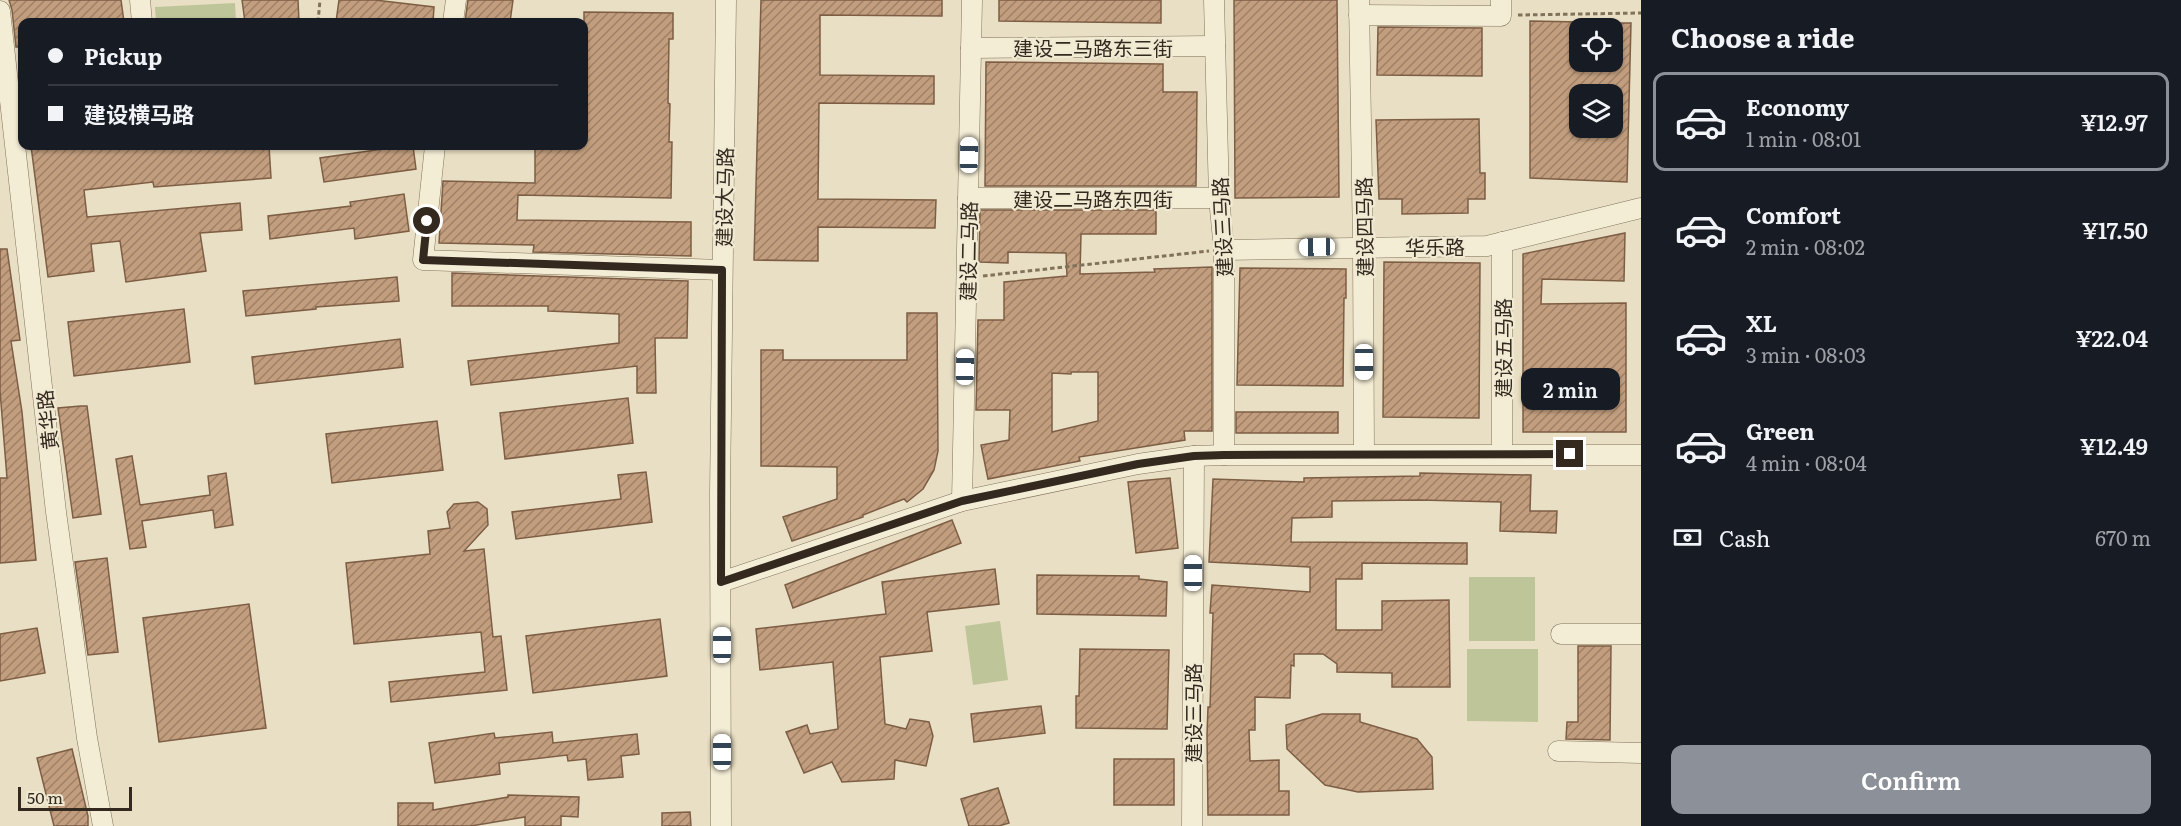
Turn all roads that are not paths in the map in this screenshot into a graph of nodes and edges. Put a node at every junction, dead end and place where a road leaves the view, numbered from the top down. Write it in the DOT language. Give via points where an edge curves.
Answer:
graph roads {
  1 [pos="141,0"];
  2 [pos="456,0"];
  3 [pos="726,0"];
  4 [pos="972,0"];
  5 [pos="1214,0"];
  6 [pos="1359,8"];
  7 [pos="1501,8"];
  8 [pos="0,11"];
  9 [pos="142,18"];
  10 [pos="454,18"];
  11 [pos="1215,46"];
  12 [pos="971,48"];
  13 [pos="18,132"];
  14 [pos="20,150"];
  15 [pos="435,150"];
  16 [pos="968,198"];
  17 [pos="1219,198"];
  18 [pos="1641,208"];
  19 [pos="1502,242"];
  20 [pos="1363,246"];
  21 [pos="1224,250"];
  22 [pos="722,270"];
  23 [pos="1364,454"];
  24 [pos="1502,454"];
  25 [pos="1224,455"];
  26 [pos="1641,455"];
  27 [pos="1194,456"];
  28 [pos="962,501"];
  29 [pos="721,582"];
  30 [pos="1561,634"];
  31 [pos="1641,634"];
  32 [pos="1558,751"];
  33 [pos="1641,753"];
  34 [pos="103,826"];
  35 [pos="721,826"];
  36 [pos="1192,826"];
  1 -- 9 [label="street"];
  2 -- 10 [label="street"];
  3 -- 22 [label="street, 建设大马路"];
  4 -- 12 [label="street, 建设二马路"];
  5 -- 11 [label="street, 建设三马路"];
  6 -- 7 [label="street"];
  6 -- 20 [label="street, 建设四马路"];
  8 -- 13 [label="street, 黄华路"];
  11 -- 12 [label="street, 建设二马路东三街"];
  11 -- 17 [label="street, 建设三马路"];
  12 -- 16 [label="street, 建设二马路"];
  14 -- 34 [label="street, 黄华路" via="56,512"];
  15 -- 22 [label="street" via="423,260"];
  16 -- 17 [label="street, 建设二马路东四街"];
  16 -- 28 [label="street, 建设二马路"];
  17 -- 21 [label="street, 建设三马路"];
  18 -- 19 [label="street, 华乐路"];
  19 -- 20 [label="street, 华乐路" via="1487,246"];
  19 -- 24 [label="street, 建设五马路"];
  20 -- 21 [label="street, 华乐路"];
  20 -- 23 [label="street, 建设四马路"];
  21 -- 25 [label="street, 建设三马路"];
  22 -- 29 [label="street, 建设大马路"];
  23 -- 24 [label="street"];
  23 -- 25 [label="street"];
  24 -- 26 [label="street"];
  25 -- 27 [label="street"];
  27 -- 28 [label="street"];
  27 -- 36 [label="street, 建设三马路"];
  28 -- 29 [label="street"];
  29 -- 35 [label="street, 建设大马路"];
  30 -- 31 [label="street"];
  32 -- 33 [label="street"];
}
